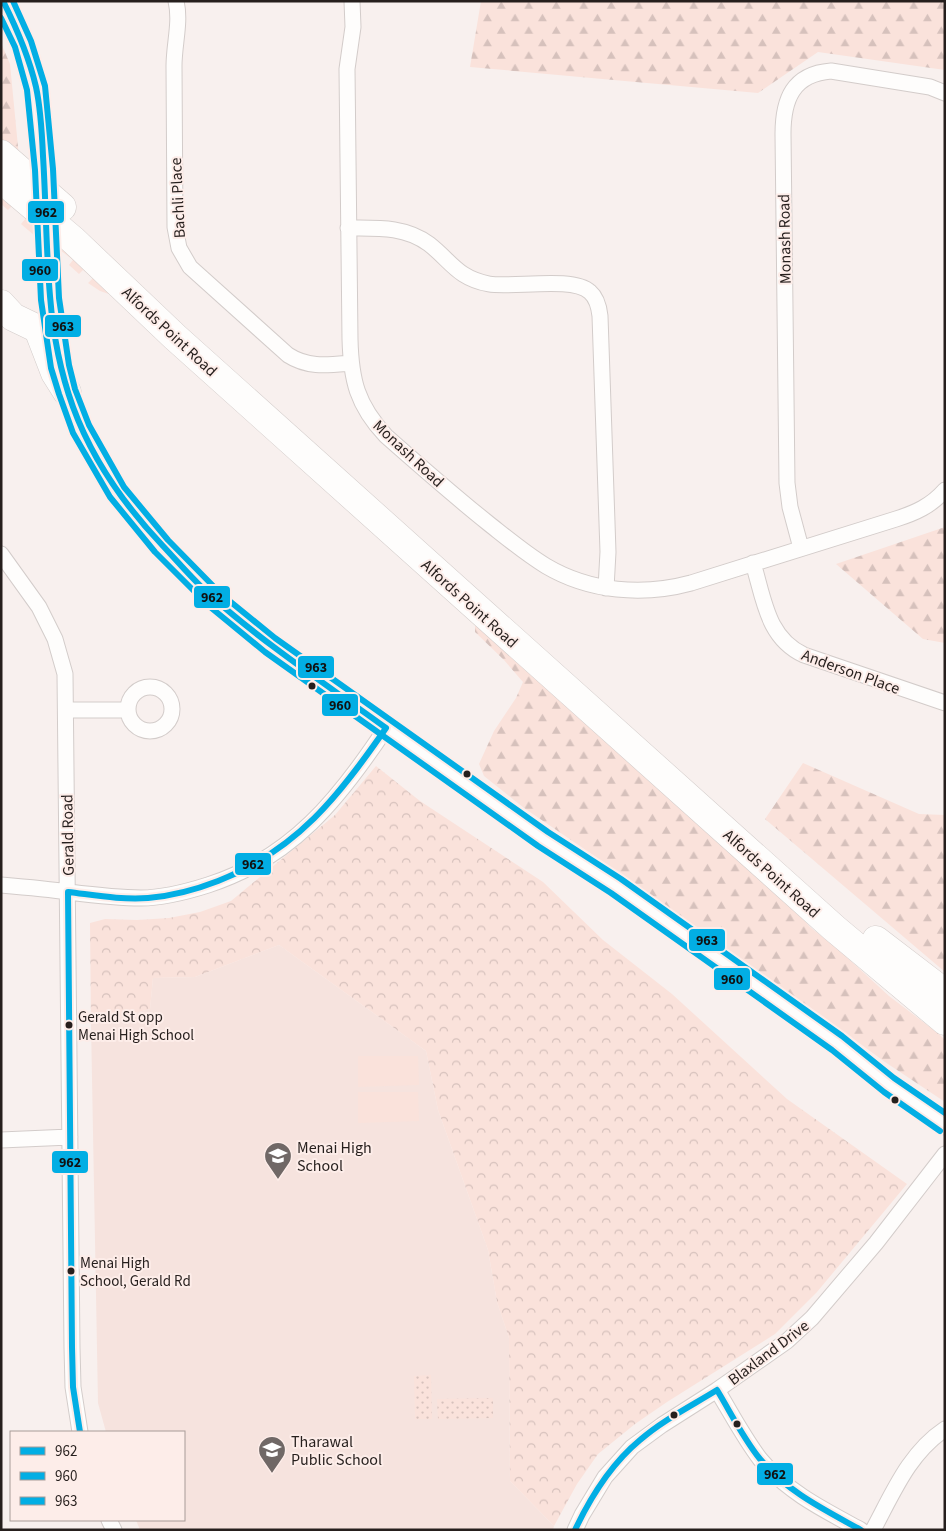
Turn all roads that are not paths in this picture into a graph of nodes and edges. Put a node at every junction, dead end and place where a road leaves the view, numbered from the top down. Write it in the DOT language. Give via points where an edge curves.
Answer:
graph roads {
  1 [pos="2,1"];
  2 [pos="176,1"];
  3 [pos="352,1"];
  4 [pos="945,92"];
  5 [pos="1,154"];
  6 [pos="1,179"];
  7 [pos="348,228"];
  8 [pos="1,304"];
  9 [pos="351,364"];
  10 [pos="67,392"];
  11 [pos="945,490"];
  12 [pos="801,548"];
  13 [pos="1,554"];
  14 [pos="753,563"];
  15 [pos="606,588"];
  16 [pos="945,703"];
  17 [pos="66,710"];
  18 [pos="128,710"];
  19 [pos="386,728"];
  20 [pos="1,885"];
  21 [pos="68,892"];
  22 [pos="945,993"];
  23 [pos="945,1021"];
  24 [pos="945,1124"];
  25 [pos="945,1132"];
  26 [pos="70,1137"];
  27 [pos="1,1140"];
  28 [pos="945,1142"];
  29 [pos="945,1154"];
  30 [pos="718,1390"];
  31 [pos="945,1429"];
  32 [pos="80,1431"];
  33 [pos="575,1530"];
  34 [pos="861,1530"];
  35 [pos="873,1530"];
  1 -- 10 [label="street, bridge" via="23,44 35,82 42,131 50,299"];
  2 -- 9 [label="street, Bachli Place" via="179,20 174,48 175,227 184,258 223,298 297,361 317,365"];
  3 -- 7 [label="street, Monash Road" via="353,27 347,69"];
  4 -- 12 [label="street, Monash Road" via="831,70 816,73 802,82 786,103 783,134 787,483"];
  5 -- 22 [label="highway, Alfords Point Road" via="39,186 190,332 823,898"];
  6 -- 23 [label="highway, Alfords Point Road" via="73,240 175,337 812,908"];
  7 -- 9 [label="street, Monash Road"];
  7 -- 15 [label="street" via="388,228 409,233 429,244 459,272 479,282 575,285 590,292 599,306 608,558"];
  8 -- 10 [label="highway" via="17,320 38,329 55,373"];
  9 -- 15 [label="street, Monash Road" via="355,386 367,412 386,436 534,558 562,575"];
  10 -- 19 [label="street" via="81,429 103,469 162,546 215,600 270,645"];
  11 -- 12 [label="street, Monash Road" via="929,505 910,515"];
  12 -- 14 [label="street, Monash Road"];
  13 -- 17 [label="street, Gerald Road" via="38,607 55,639 65,674"];
  14 -- 15 [label="street, Monash Road" via="665,589"];
  14 -- 16 [label="street, Anderson Place" via="774,629 788,647"];
  17 -- 18 [label="street"];
  17 -- 21 [label="street, Gerald Road"];
  19 -- 21 [label="street" via="315,819 287,845 254,866 196,889 162,896 109,897"];
  19 -- 24 [label="street" via="837,1043"];
  20 -- 21 [label="street"];
  21 -- 26 [label="street, Gerald Road"];
  25 -- 28 [label="street"];
  26 -- 27 [label="street"];
  26 -- 32 [label="street, Gerald Road" via="73,1377"];
  29 -- 30 [label="street, Blaxland Drive" via="812,1318"];
  30 -- 33 [label="street, Blaxland Drive" via="662,1424 632,1447 605,1477"];
  30 -- 34 [label="street" via="752,1448 772,1472 807,1500"];
  31 -- 35 [label="street" via="909,1464"];
}
